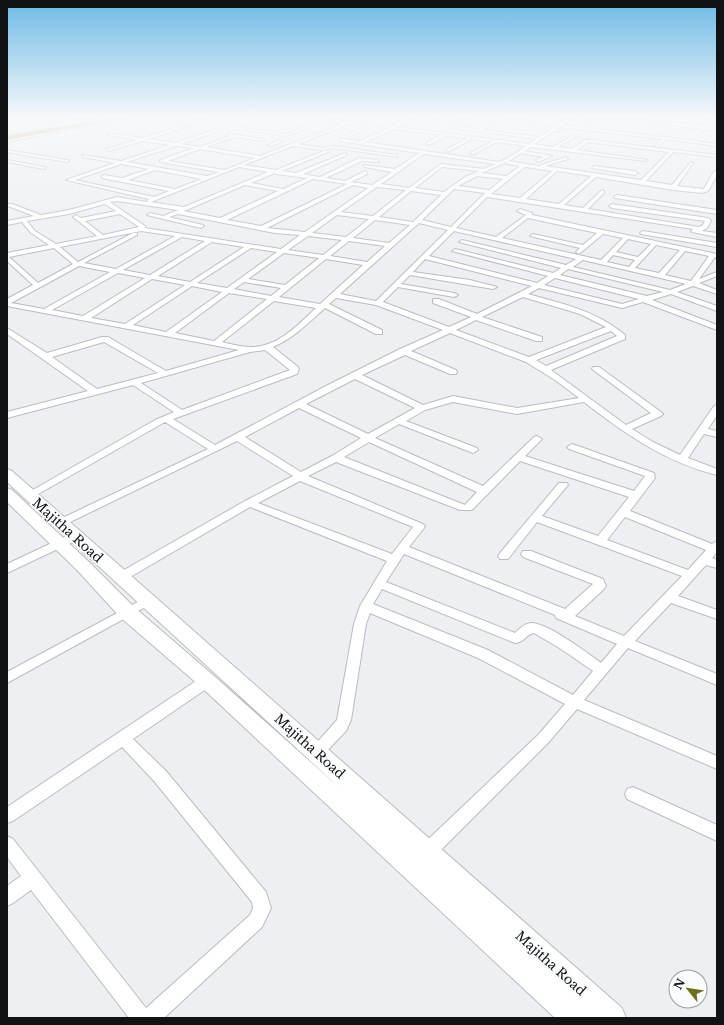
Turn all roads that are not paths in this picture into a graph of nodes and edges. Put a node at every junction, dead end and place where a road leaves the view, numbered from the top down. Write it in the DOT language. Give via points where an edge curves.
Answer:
graph roads {
  1 [pos="33,166"];
  2 [pos="111,166"];
  3 [pos="138,166"];
  4 [pos="148,166"];
  5 [pos="192,166"];
  6 [pos="239,166"];
  7 [pos="289,166"];
  8 [pos="319,166"];
  9 [pos="347,166"];
  10 [pos="363,166"];
  11 [pos="405,166"];
  12 [pos="439,166"];
  13 [pos="447,166"];
  14 [pos="495,166"];
  15 [pos="523,166"];
  16 [pos="530,166"];
  17 [pos="542,166"];
  18 [pos="657,166"];
  19 [pos="688,166"];
  20 [pos="145,167"];
  21 [pos="538,167"];
  22 [pos="594,167"];
  23 [pos="44,168"];
  24 [pos="154,169"];
  25 [pos="484,170"];
  26 [pos="556,170"];
  27 [pos="225,171"];
  28 [pos="398,171"];
  29 [pos="275,172"];
  30 [pos="716,172"];
  31 [pos="365,173"];
  32 [pos="476,174"];
  33 [pos="583,174"];
  34 [pos="635,174"];
  35 [pos="296,176"];
  36 [pos="594,176"];
  37 [pos="104,177"];
  38 [pos="208,178"];
  39 [pos="311,178"];
  40 [pos="507,178"];
  41 [pos="320,179"];
  42 [pos="122,180"];
  43 [pos="625,181"];
  44 [pos="709,182"];
  45 [pos="641,183"];
  46 [pos="717,183"];
  47 [pos="246,184"];
  48 [pos="349,184"];
  49 [pos="620,185"];
  50 [pos="656,185"];
  51 [pos="375,186"];
  52 [pos="453,187"];
  53 [pos="673,188"];
  54 [pos="409,189"];
  55 [pos="650,190"];
  56 [pos="689,190"];
  57 [pos="177,191"];
  58 [pos="284,191"];
  59 [pos="602,192"];
  60 [pos="488,193"];
  61 [pos="446,194"];
  62 [pos="645,196"];
  63 [pos="684,196"];
  64 [pos="617,198"];
  65 [pos="156,199"];
  66 [pos="522,200"];
  67 [pos="640,201"];
  68 [pos="106,202"];
  69 [pos="147,202"];
  70 [pos="10,205"];
  71 [pos="560,206"];
  72 [pos="612,206"];
  73 [pos="182,210"];
  74 [pos="584,210"];
  75 [pos="520,211"];
  76 [pos="69,212"];
  77 [pos="120,212"];
  78 [pos="716,212"];
  79 [pos="337,213"];
  80 [pos="150,215"];
  81 [pos="527,216"];
  82 [pos="41,217"];
  83 [pos="163,218"];
  84 [pos="374,218"];
  85 [pos="631,218"];
  86 [pos="23,220"];
  87 [pos="79,220"];
  88 [pos="221,220"];
  89 [pos="580,220"];
  90 [pos="711,220"];
  91 [pos="551,221"];
  92 [pos="417,222"];
  93 [pos="659,222"];
  94 [pos="7,223"];
  95 [pos="625,223"];
  96 [pos="604,225"];
  97 [pos="201,226"];
  98 [pos="545,226"];
  99 [pos="574,226"];
  100 [pos="262,228"];
  101 [pos="142,229"];
  102 [pos="452,229"];
  103 [pos="701,229"];
  104 [pos="539,231"];
  105 [pos="569,231"];
  106 [pos="693,231"];
  107 [pos="601,232"];
  108 [pos="639,232"];
  109 [pos="471,233"];
  110 [pos="308,234"];
  111 [pos="649,234"];
  112 [pos="717,235"];
  113 [pos="101,236"];
  114 [pos="181,236"];
  115 [pos="533,236"];
  116 [pos="564,236"];
  117 [pos="627,237"];
  118 [pos="675,238"];
  119 [pos="347,239"];
  120 [pos="497,239"];
  121 [pos="211,240"];
  122 [pos="462,242"];
  123 [pos="558,242"];
  124 [pos="655,243"];
  125 [pos="54,245"];
  126 [pos="391,245"];
  127 [pos="522,245"];
  128 [pos="717,245"];
  129 [pos="249,246"];
  130 [pos="584,247"];
  131 [pos="684,249"];
  132 [pos="282,251"];
  133 [pos="455,251"];
  134 [pos="548,251"];
  135 [pos="611,253"];
  136 [pos="7,256"];
  137 [pos="715,256"];
  138 [pos="323,257"];
  139 [pos="424,257"];
  140 [pos="578,257"];
  141 [pos="639,259"];
  142 [pos="443,262"];
  143 [pos="602,263"];
  144 [pos="76,264"];
  145 [pos="368,264"];
  146 [pos="568,267"];
  147 [pos="630,269"];
  148 [pos="117,271"];
  149 [pos="408,273"];
  150 [pos="552,276"];
  151 [pos="660,276"];
  152 [pos="715,276"];
  153 [pos="153,277"];
  154 [pos="242,280"];
  155 [pos="190,283"];
  156 [pos="692,283"];
  157 [pos="37,285"];
  158 [pos="396,285"];
  159 [pos="537,285"];
  160 [pos="286,287"];
  161 [pos="493,287"];
  162 [pos="228,290"];
  163 [pos="671,292"];
  164 [pos="717,292"];
  165 [pos="334,295"];
  166 [pos="454,295"];
  167 [pos="522,295"];
  168 [pos="273,298"];
  169 [pos="646,300"];
  170 [pos="436,301"];
  171 [pos="7,303"];
  172 [pos="378,303"];
  173 [pos="323,306"];
  174 [pos="717,309"];
  175 [pos="44,312"];
  176 [pos="476,317"];
  177 [pos="84,319"];
  178 [pos="715,325"];
  179 [pos="126,327"];
  180 [pos="612,328"];
  181 [pos="7,330"];
  182 [pos="447,330"];
  183 [pos="379,332"];
  184 [pos="167,335"];
  185 [pos="538,339"];
  186 [pos="215,344"];
  187 [pos="267,347"];
  188 [pos="249,350"];
  189 [pos="403,352"];
  190 [pos="46,356"];
  191 [pos="529,360"];
  192 [pos="546,369"];
  193 [pos="596,369"];
  194 [pos="454,372"];
  195 [pos="165,374"];
  196 [pos="355,375"];
  197 [pos="134,382"];
  198 [pos="95,392"];
  199 [pos="587,399"];
  200 [pos="299,404"];
  201 [pos="422,408"];
  202 [pos="717,409"];
  203 [pos="181,413"];
  204 [pos="7,415"];
  205 [pos="166,419"];
  206 [pos="399,421"];
  207 [pos="626,428"];
  208 [pos="702,430"];
  209 [pos="717,434"];
  210 [pos="238,437"];
  211 [pos="368,438"];
  212 [pos="537,439"];
  213 [pos="572,447"];
  214 [pos="215,449"];
  215 [pos="473,450"];
  216 [pos="518,457"];
  217 [pos="336,458"];
  218 [pos="682,459"];
  219 [pos="717,472"];
  220 [pos="7,474"];
  221 [pos="301,477"];
  222 [pos="563,485"];
  223 [pos="484,491"];
  224 [pos="7,492"];
  225 [pos="29,495"];
  226 [pos="637,496"];
  227 [pos="249,503"];
  228 [pos="623,512"];
  229 [pos="535,517"];
  230 [pos="64,534"];
  231 [pos="600,542"];
  232 [pos="715,547"];
  233 [pos="403,548"];
  234 [pos="527,554"];
  235 [pos="504,556"];
  236 [pos="394,558"];
  237 [pos="711,562"];
  238 [pos="448,567"];
  239 [pos="7,569"];
  240 [pos="690,575"];
  241 [pos="121,577"];
  242 [pos="380,584"];
  243 [pos="669,598"];
  244 [pos="147,601"];
  245 [pos="366,606"];
  246 [pos="127,612"];
  247 [pos="717,615"];
  248 [pos="626,642"];
  249 [pos="602,670"];
  250 [pos="7,678"];
  251 [pos="717,680"];
  252 [pos="207,681"];
  253 [pos="574,702"];
  254 [pos="123,738"];
  255 [pos="317,752"];
  256 [pos="717,763"];
  257 [pos="633,794"];
  258 [pos="7,816"];
  259 [pos="717,833"];
  260 [pos="7,844"];
  261 [pos="427,852"];
  262 [pos="409,867"];
  263 [pos="33,878"];
  264 [pos="7,897"];
  265 [pos="609,1017"];
  266 [pos="141,1018"];
  267 [pos="149,1018"];
  268 [pos="576,1018"];
  1 -- 23 [label="street"];
  2 -- 65 [label="street" via="69,180"];
  3 -- 20 [label="street"];
  4 -- 20 [label="street"];
  5 -- 27 [label="street"];
  6 -- 27 [label="street"];
  6 -- 29 [label="street"];
  7 -- 29 [label="street"];
  8 -- 35 [label="street"];
  9 -- 41 [label="street"];
  10 -- 28 [label="street"];
  11 -- 28 [label="street"];
  12 -- 54 [label="street"];
  13 -- 25 [label="street"];
  14 -- 25 [label="street"];
  15 -- 40 [label="street"];
  16 -- 21 [label="street"];
  17 -- 21 [label="street"];
  18 -- 45 [label="street"];
  19 -- 53 [label="street"];
  20 -- 24 [label="street"];
  21 -- 26 [label="street"];
  22 -- 33 [label="street"];
  22 -- 34 [label="street"];
  24 -- 38 [label="street"];
  24 -- 42 [label="street"];
  25 -- 32 [label="street"];
  26 -- 33 [label="street"];
  26 -- 66 [label="street"];
  27 -- 38 [label="street"];
  28 -- 51 [label="street"];
  29 -- 35 [label="street"];
  29 -- 47 [label="street"];
  30 -- 44 [label="street"];
  31 -- 48 [label="street"];
  32 -- 40 [label="street"];
  32 -- 52 [label="street"];
  33 -- 36 [label="street"];
  35 -- 39 [label="street"];
  36 -- 43 [label="street"];
  36 -- 71 [label="street"];
  37 -- 42 [label="street"];
  38 -- 57 [label="street"];
  39 -- 41 [label="street"];
  39 -- 58 [label="street"];
  40 -- 60 [label="street"];
  41 -- 48 [label="street"];
  42 -- 57 [label="street"];
  43 -- 45 [label="street"];
  43 -- 49 [label="street"];
  44 -- 46 [label="street"];
  44 -- 56 [label="street" via="705,191"];
  45 -- 50 [label="street"];
  47 -- 58 [label="street"];
  47 -- 73 [label="street"];
  48 -- 51 [label="street"];
  48 -- 100 [label="street"];
  50 -- 53 [label="street"];
  50 -- 55 [label="street"];
  51 -- 54 [label="street"];
  51 -- 79 [label="street"];
  52 -- 60 [label="street"];
  52 -- 61 [label="street"];
  53 -- 56 [label="street"];
  54 -- 61 [label="street"];
  54 -- 84 [label="street"];
  56 -- 63 [label="street"];
  57 -- 65 [label="street"];
  58 -- 88 [label="street"];
  59 -- 74 [label="street"];
  60 -- 66 [label="street"];
  60 -- 102 [label="street"];
  61 -- 92 [label="street"];
  62 -- 67 [label="street"];
  64 -- 67 [label="street"];
  65 -- 69 [label="street"];
  66 -- 71 [label="street"];
  67 -- 78 [label="street"];
  68 -- 69 [label="street" via="118,199"];
  68 -- 76 [label="street"];
  68 -- 77 [label="street"];
  69 -- 73 [label="street"];
  70 -- 82 [label="street"];
  71 -- 74 [label="street"];
  72 -- 90 [label="street"];
  73 -- 83 [label="street"];
  73 -- 88 [label="street"];
  74 -- 85 [label="street"];
  75 -- 81 [label="street" via="530,214"];
  76 -- 82 [label="street"];
  76 -- 87 [label="street"];
  77 -- 87 [label="street"];
  77 -- 101 [label="street" via="143,227"];
  78 -- 90 [label="street"];
  79 -- 84 [label="street"];
  79 -- 110 [label="street"];
  80 -- 83 [label="street"];
  81 -- 91 [label="street"];
  81 -- 120 [label="street"];
  82 -- 86 [label="street"];
  83 -- 97 [label="street"];
  84 -- 92 [label="street"];
  84 -- 119 [label="street"];
  85 -- 93 [label="street"];
  85 -- 95 [label="street"];
  86 -- 94 [label="street"];
  86 -- 125 [label="street" via="33,232"];
  87 -- 113 [label="street"];
  88 -- 100 [label="street"];
  89 -- 96 [label="street"];
  90 -- 103 [label="street"];
  91 -- 98 [label="street"];
  91 -- 99 [label="street"];
  92 -- 102 [label="street"];
  92 -- 126 [label="street"];
  93 -- 103 [label="street"];
  93 -- 111 [label="street"];
  99 -- 105 [label="street"];
  99 -- 107 [label="street"];
  100 -- 110 [label="street"];
  101 -- 113 [label="street"];
  101 -- 114 [label="street"];
  101 -- 144 [label="street"];
  102 -- 109 [label="street"];
  102 -- 139 [label="street"];
  103 -- 106 [label="street"];
  104 -- 115 [label="street"];
  106 -- 112 [label="street"];
  106 -- 118 [label="street"];
  107 -- 117 [label="street"];
  107 -- 130 [label="street"];
  108 -- 111 [label="street"];
  109 -- 120 [label="street"];
  109 -- 122 [label="street"];
  110 -- 119 [label="street"];
  110 -- 132 [label="street"];
  111 -- 118 [label="street"];
  113 -- 125 [label="street"];
  114 -- 121 [label="street"];
  114 -- 148 [label="street"];
  115 -- 123 [label="street"];
  115 -- 127 [label="street"];
  116 -- 123 [label="street"];
  117 -- 124 [label="street"];
  117 -- 135 [label="street"];
  118 -- 128 [label="street"];
  119 -- 126 [label="street"];
  119 -- 138 [label="street"];
  120 -- 127 [label="street"];
  121 -- 129 [label="street"];
  121 -- 153 [label="street"];
  122 -- 133 [label="street"];
  122 -- 146 [label="street"];
  123 -- 130 [label="street"];
  123 -- 134 [label="street"];
  124 -- 131 [label="street"];
  124 -- 141 [label="street"];
  125 -- 136 [label="street"];
  125 -- 144 [label="street"];
  126 -- 145 [label="street"];
  127 -- 134 [label="street"];
  129 -- 132 [label="street"];
  129 -- 155 [label="street"];
  130 -- 140 [label="street"];
  131 -- 137 [label="street"];
  131 -- 151 [label="street"];
  132 -- 138 [label="street"];
  132 -- 154 [label="street"];
  133 -- 142 [label="street"];
  133 -- 150 [label="street"];
  134 -- 140 [label="street"];
  135 -- 141 [label="street"];
  135 -- 143 [label="street"];
  136 -- 157 [label="street"];
  137 -- 156 [label="street"];
  138 -- 145 [label="street"];
  138 -- 160 [label="street"];
  139 -- 142 [label="street"];
  139 -- 149 [label="street"];
  140 -- 143 [label="street"];
  140 -- 146 [label="street"];
  141 -- 147 [label="street"];
  142 -- 159 [label="street"];
  143 -- 147 [label="street"];
  144 -- 148 [label="street"];
  144 -- 157 [label="street"];
  145 -- 165 [label="street"];
  146 -- 150 [label="street"];
  146 -- 163 [label="street"];
  147 -- 151 [label="street"];
  148 -- 153 [label="street"];
  148 -- 175 [label="street"];
  149 -- 158 [label="street"];
  149 -- 161 [label="street"];
  150 -- 159 [label="street"];
  150 -- 169 [label="street"];
  151 -- 156 [label="street"];
  152 -- 156 [label="street"];
  153 -- 155 [label="street"];
  153 -- 177 [label="street"];
  154 -- 160 [label="street"];
  154 -- 162 [label="street"];
  155 -- 162 [label="street"];
  155 -- 179 [label="street"];
  156 -- 163 [label="street"];
  156 -- 164 [label="street"];
  157 -- 171 [label="street"];
  158 -- 166 [label="street"];
  158 -- 172 [label="street"];
  159 -- 167 [label="street"];
  159 -- 169 [label="street" via="622,306"];
  160 -- 168 [label="street"];
  162 -- 168 [label="street"];
  162 -- 184 [label="street"];
  163 -- 169 [label="street"];
  163 -- 174 [label="street"];
  165 -- 172 [label="street"];
  165 -- 173 [label="street"];
  167 -- 176 [label="street"];
  167 -- 180 [label="street" via="573,310"];
  168 -- 173 [label="street"];
  168 -- 186 [label="street"];
  169 -- 178 [label="street"];
  170 -- 176 [label="street"];
  171 -- 175 [label="street"];
  172 -- 182 [label="street"];
  173 -- 183 [label="street"];
  173 -- 187 [label="street" via="297,330"];
  175 -- 177 [label="street"];
  176 -- 182 [label="street"];
  176 -- 185 [label="street"];
  177 -- 179 [label="street"];
  179 -- 184 [label="street"];
  180 -- 191 [label="street"];
  180 -- 192 [label="street" via="622,338"];
  181 -- 190 [label="street"];
  182 -- 189 [label="street"];
  182 -- 191 [label="street"];
  184 -- 186 [label="street"];
  186 -- 188 [label="street"];
  187 -- 188 [label="street"];
  187 -- 203 [label="street" via="295,369 294,372"];
  188 -- 195 [label="street"];
  189 -- 194 [label="street"];
  189 -- 196 [label="street"];
  190 -- 195 [label="street" via="105,339"];
  190 -- 198 [label="street"];
  191 -- 192 [label="street"];
  192 -- 199 [label="street"];
  193 -- 207 [label="street" via="658,414"];
  195 -- 197 [label="street"];
  196 -- 200 [label="street"];
  196 -- 201 [label="street"];
  197 -- 198 [label="street"];
  197 -- 203 [label="street"];
  198 -- 204 [label="street"];
  199 -- 201 [label="street" via="517,411 452,399"];
  199 -- 207 [label="street"];
  200 -- 210 [label="street"];
  200 -- 211 [label="street"];
  201 -- 206 [label="street"];
  202 -- 208 [label="street"];
  203 -- 205 [label="street"];
  205 -- 214 [label="street"];
  205 -- 225 [label="street"];
  206 -- 211 [label="street"];
  206 -- 215 [label="street"];
  207 -- 218 [label="street" via="646,442"];
  208 -- 209 [label="street"];
  208 -- 218 [label="street"];
  210 -- 214 [label="street"];
  210 -- 221 [label="street"];
  211 -- 217 [label="street"];
  211 -- 223 [label="street"];
  212 -- 216 [label="street"];
  213 -- 226 [label="street" via="648,474 650,478"];
  214 -- 230 [label="street"];
  216 -- 223 [label="street"];
  216 -- 226 [label="street"];
  217 -- 221 [label="street"];
  217 -- 223 [label="street" via="464,508 468,508"];
  218 -- 219 [label="street"];
  220 -- 225 [label="main road, Majitha Road"];
  221 -- 227 [label="street"];
  221 -- 233 [label="street" via="418,524 418,528"];
  222 -- 229 [label="street"];
  224 -- 230 [label="main road, Majitha Road"];
  225 -- 230 [label="main road, Majitha Road"];
  226 -- 228 [label="street"];
  227 -- 236 [label="street"];
  227 -- 241 [label="street"];
  228 -- 231 [label="street"];
  228 -- 232 [label="street"];
  229 -- 231 [label="street"];
  229 -- 235 [label="street"];
  230 -- 239 [label="street"];
  230 -- 241 [label="main road, Majitha Road"];
  230 -- 246 [label="main road, Majitha Road" via="83,566"];
  231 -- 240 [label="street"];
  232 -- 237 [label="street"];
  233 -- 236 [label="street"];
  233 -- 238 [label="street"];
  234 -- 238 [label="street" via="599,582 600,586 570,613 564,614"];
  236 -- 242 [label="street"];
  237 -- 240 [label="street"];
  238 -- 248 [label="street"];
  240 -- 243 [label="street"];
  241 -- 244 [label="main road, Majitha Road"];
  242 -- 245 [label="street"];
  242 -- 249 [label="street" via="516,638 533,628"];
  243 -- 247 [label="street"];
  243 -- 248 [label="street"];
  244 -- 246 [label="street"];
  244 -- 255 [label="main road, Majitha Road"];
  245 -- 253 [label="street" via="484,654"];
  245 -- 255 [label="street" via="360,624 344,720 341,727"];
  246 -- 250 [label="street"];
  246 -- 252 [label="main road, Majitha Road"];
  248 -- 249 [label="street"];
  248 -- 251 [label="street"];
  249 -- 253 [label="street"];
  252 -- 254 [label="street"];
  252 -- 262 [label="main road, Majitha Road"];
  253 -- 256 [label="street"];
  253 -- 261 [label="street" via="525,757"];
  254 -- 258 [label="street"];
  254 -- 267 [label="street" via="160,776 260,898 262,908 256,921"];
  255 -- 261 [label="main road, Majitha Road"];
  257 -- 259 [label="street"];
  260 -- 263 [label="street"];
  261 -- 262 [label="street"];
  261 -- 265 [label="main road, Majitha Road"];
  262 -- 268 [label="main road, Majitha Road"];
  263 -- 264 [label="street"];
  263 -- 266 [label="street"];
}
